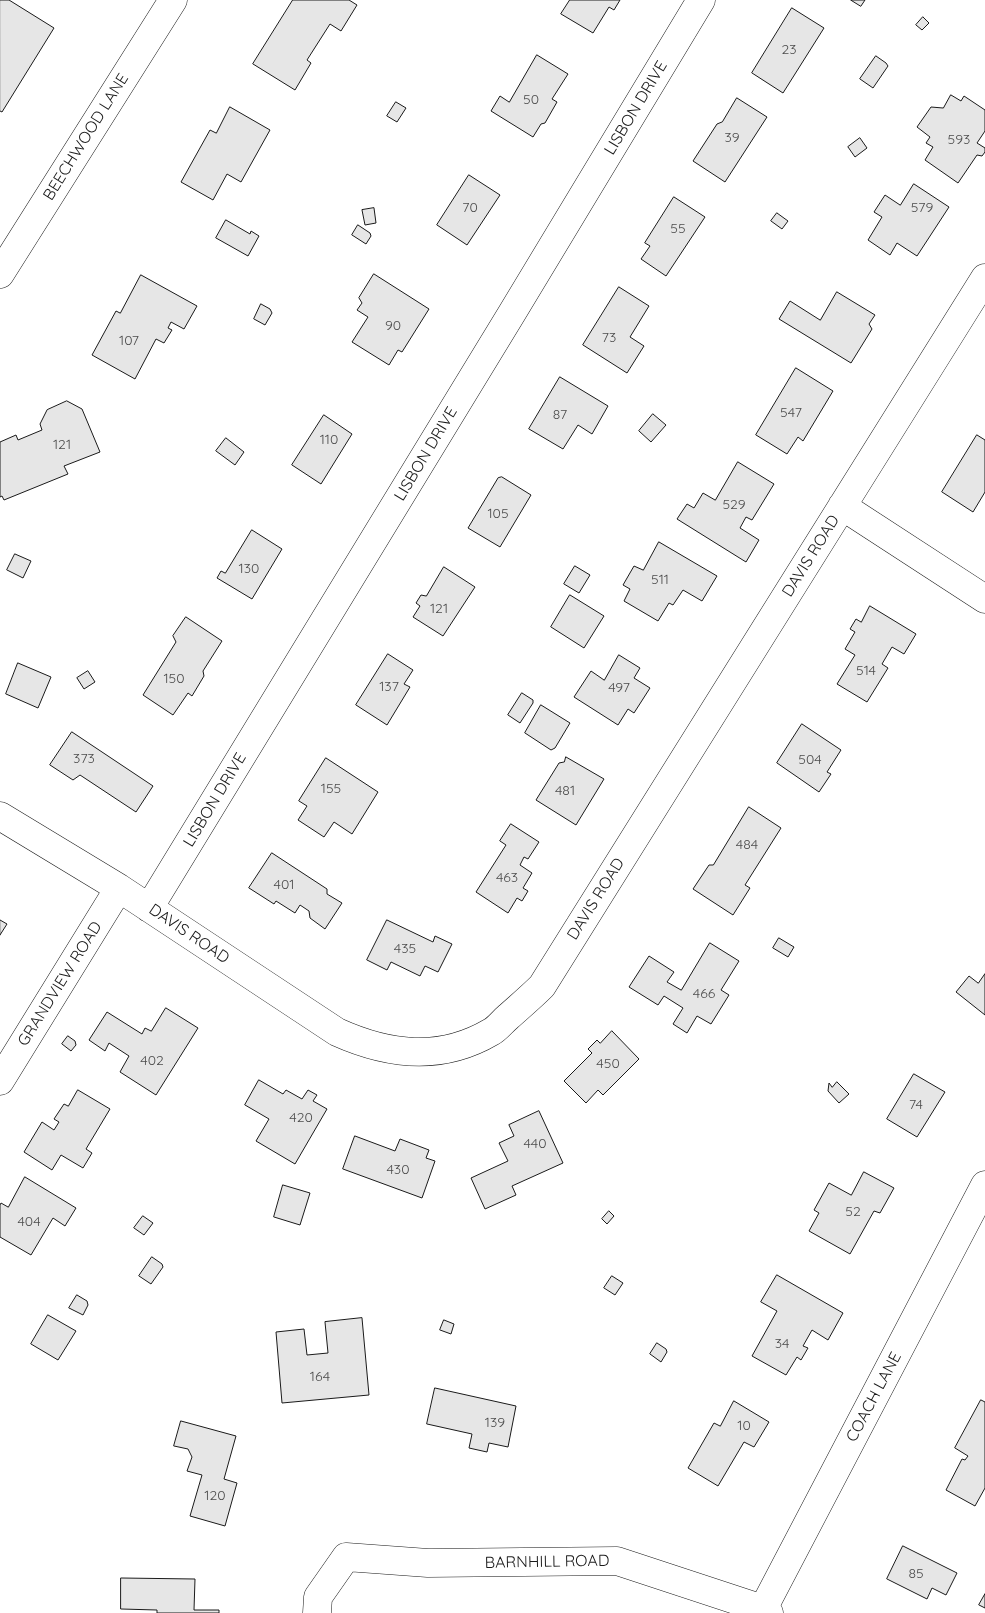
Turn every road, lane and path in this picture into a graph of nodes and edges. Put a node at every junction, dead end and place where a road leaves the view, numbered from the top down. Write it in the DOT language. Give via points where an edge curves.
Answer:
graph roads {
  1 [pos="173,0"];
  2 [pos="701,0"];
  3 [pos="0,274"];
  4 [pos="985,278"];
  5 [pos="842,506"];
  6 [pos="985,600"];
  7 [pos="0,816"];
  8 [pos="119,888"];
  9 [pos="149,908"];
  10 [pos="0,1081"];
  11 [pos="985,1186"];
  12 [pos="766,1611"];
  13 [pos="317,1613"];
  1 -- 3 [label="street, BEECHWOOD LANE"];
  2 -- 9 [label="street, LISBON DRIVE"];
  4 -- 5 [label="street, DAVIS ROAD"];
  5 -- 6 [label="street"];
  5 -- 9 [label="street, DAVIS ROAD" via="542,986 492,1031 468,1044 440,1050 410,1052 360,1042 337,1032"];
  7 -- 8 [label="street, DAVIS ROAD"];
  8 -- 9 [label="street, DAVIS ROAD"];
  8 -- 10 [label="street, GRANDVIEW ROAD"];
  11 -- 12 [label="street, COACH LANE"];
  12 -- 13 [label="street, BARNHILL ROAD" via="617,1561 428,1563 346,1557 318,1598"];
}
